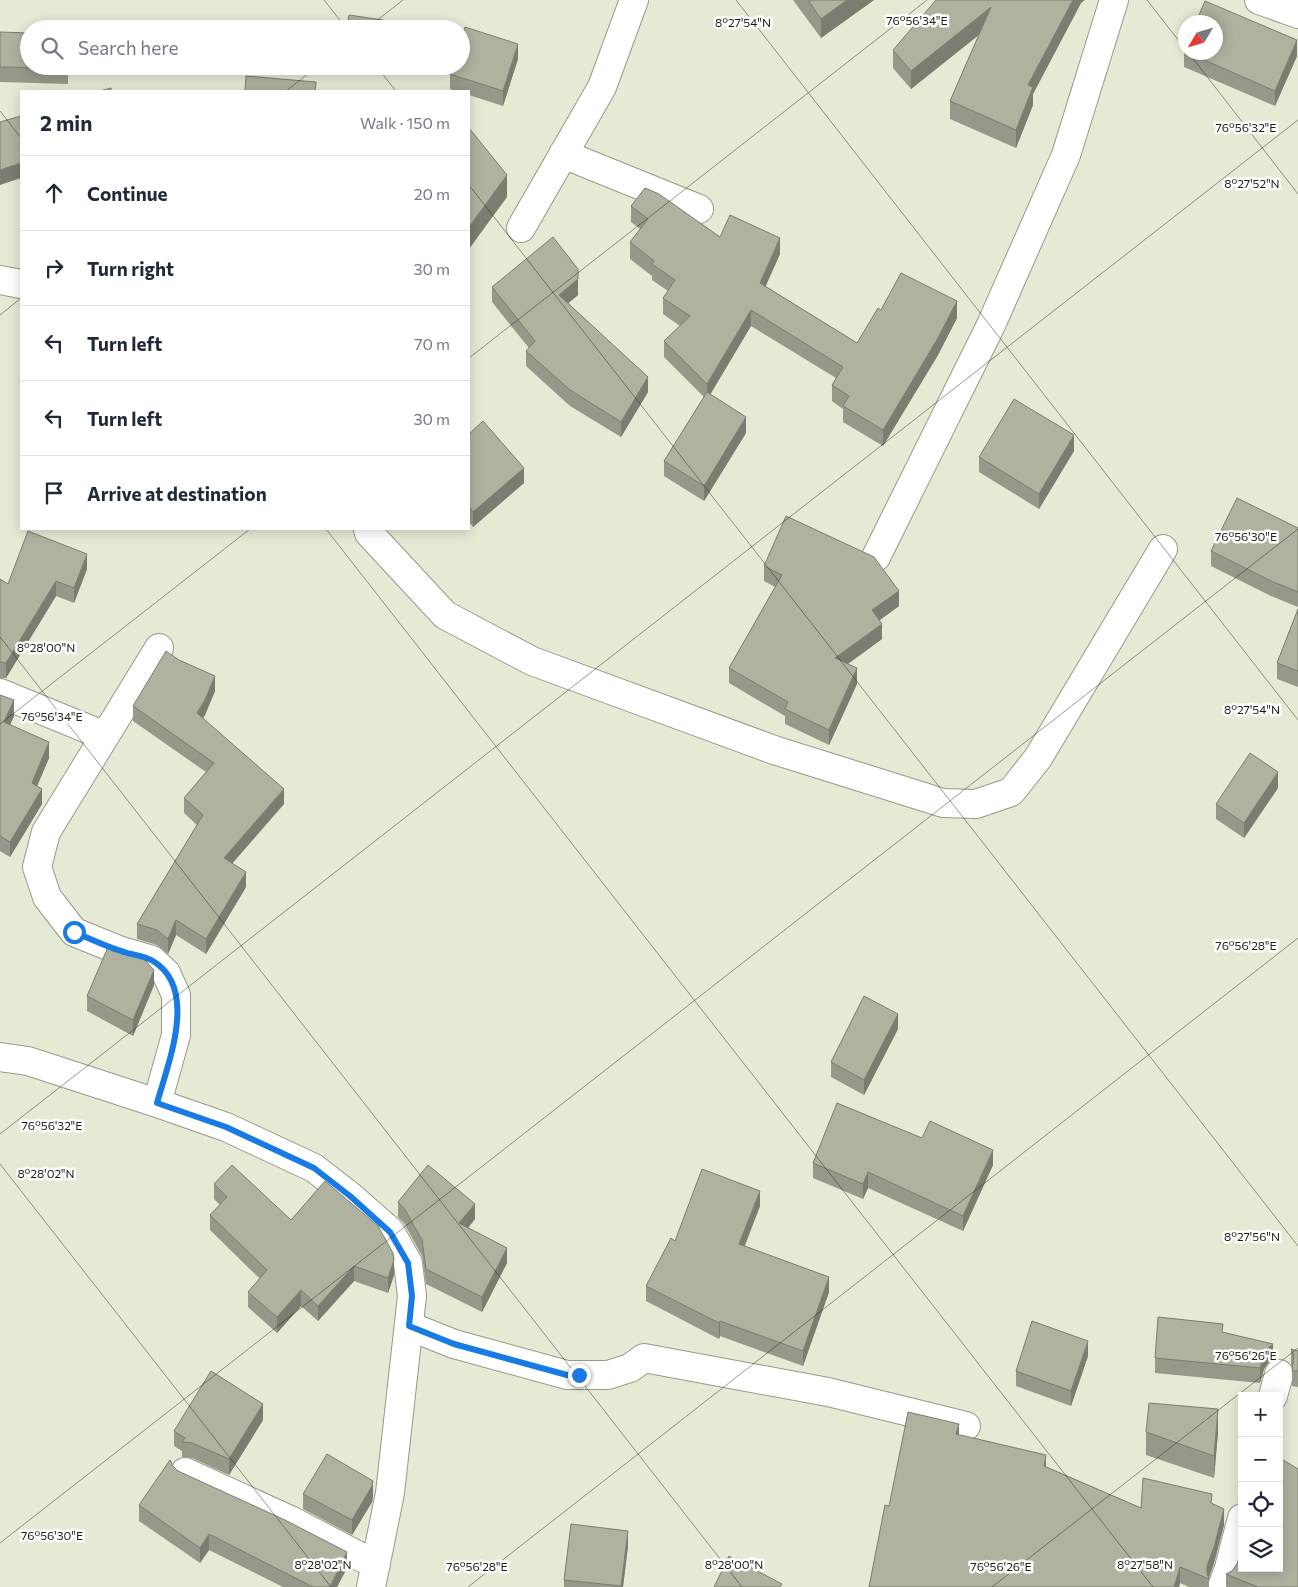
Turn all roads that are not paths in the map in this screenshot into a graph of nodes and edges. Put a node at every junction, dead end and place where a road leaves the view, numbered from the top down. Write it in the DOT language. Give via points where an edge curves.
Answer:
graph roads {
  1 [pos="634,0"];
  2 [pos="1114,0"];
  3 [pos="1259,0"];
  4 [pos="1298,14"];
  5 [pos="563,154"];
  6 [pos="699,209"];
  7 [pos="521,228"];
  8 [pos="0,280"];
  9 [pos="20,284"];
  10 [pos="368,530"];
  11 [pos="1163,549"];
  12 [pos="876,557"];
  13 [pos="159,648"];
  14 [pos="0,693"];
  15 [pos="105,736"];
  16 [pos="0,1057"];
  17 [pos="157,1103"];
  18 [pos="409,1326"];
  19 [pos="966,1426"];
  20 [pos="185,1472"];
  21 [pos="1240,1527"];
  22 [pos="373,1576"];
  23 [pos="1222,1587"];
  1 -- 5 [label="street" via="602,87"];
  2 -- 12 [label="street" via="1066,155 991,325"];
  3 -- 4 [label="street"];
  5 -- 6 [label="street"];
  5 -- 7 [label="street"];
  8 -- 9 [label="street"];
  10 -- 11 [label="street" via="445,615 532,661 774,750 943,803 976,804 1011,792 1038,758"];
  13 -- 15 [label="street"];
  14 -- 15 [label="street"];
  15 -- 17 [label="street" via="46,832 37,867 46,897 74,932 152,960 166,973 176,995 176,1035"];
  16 -- 17 [label="street" via="28,1061"];
  17 -- 18 [label="street" via="226,1127 314,1168 350,1196 390,1232 408,1263 412,1296"];
  18 -- 19 [label="street" via="454,1344 567,1375 608,1375 630,1368 644,1358 828,1392"];
  18 -- 22 [label="street" via="390,1493"];
  20 -- 22 [label="street" via="292,1521"];
  21 -- 23 [label="street"];
}
